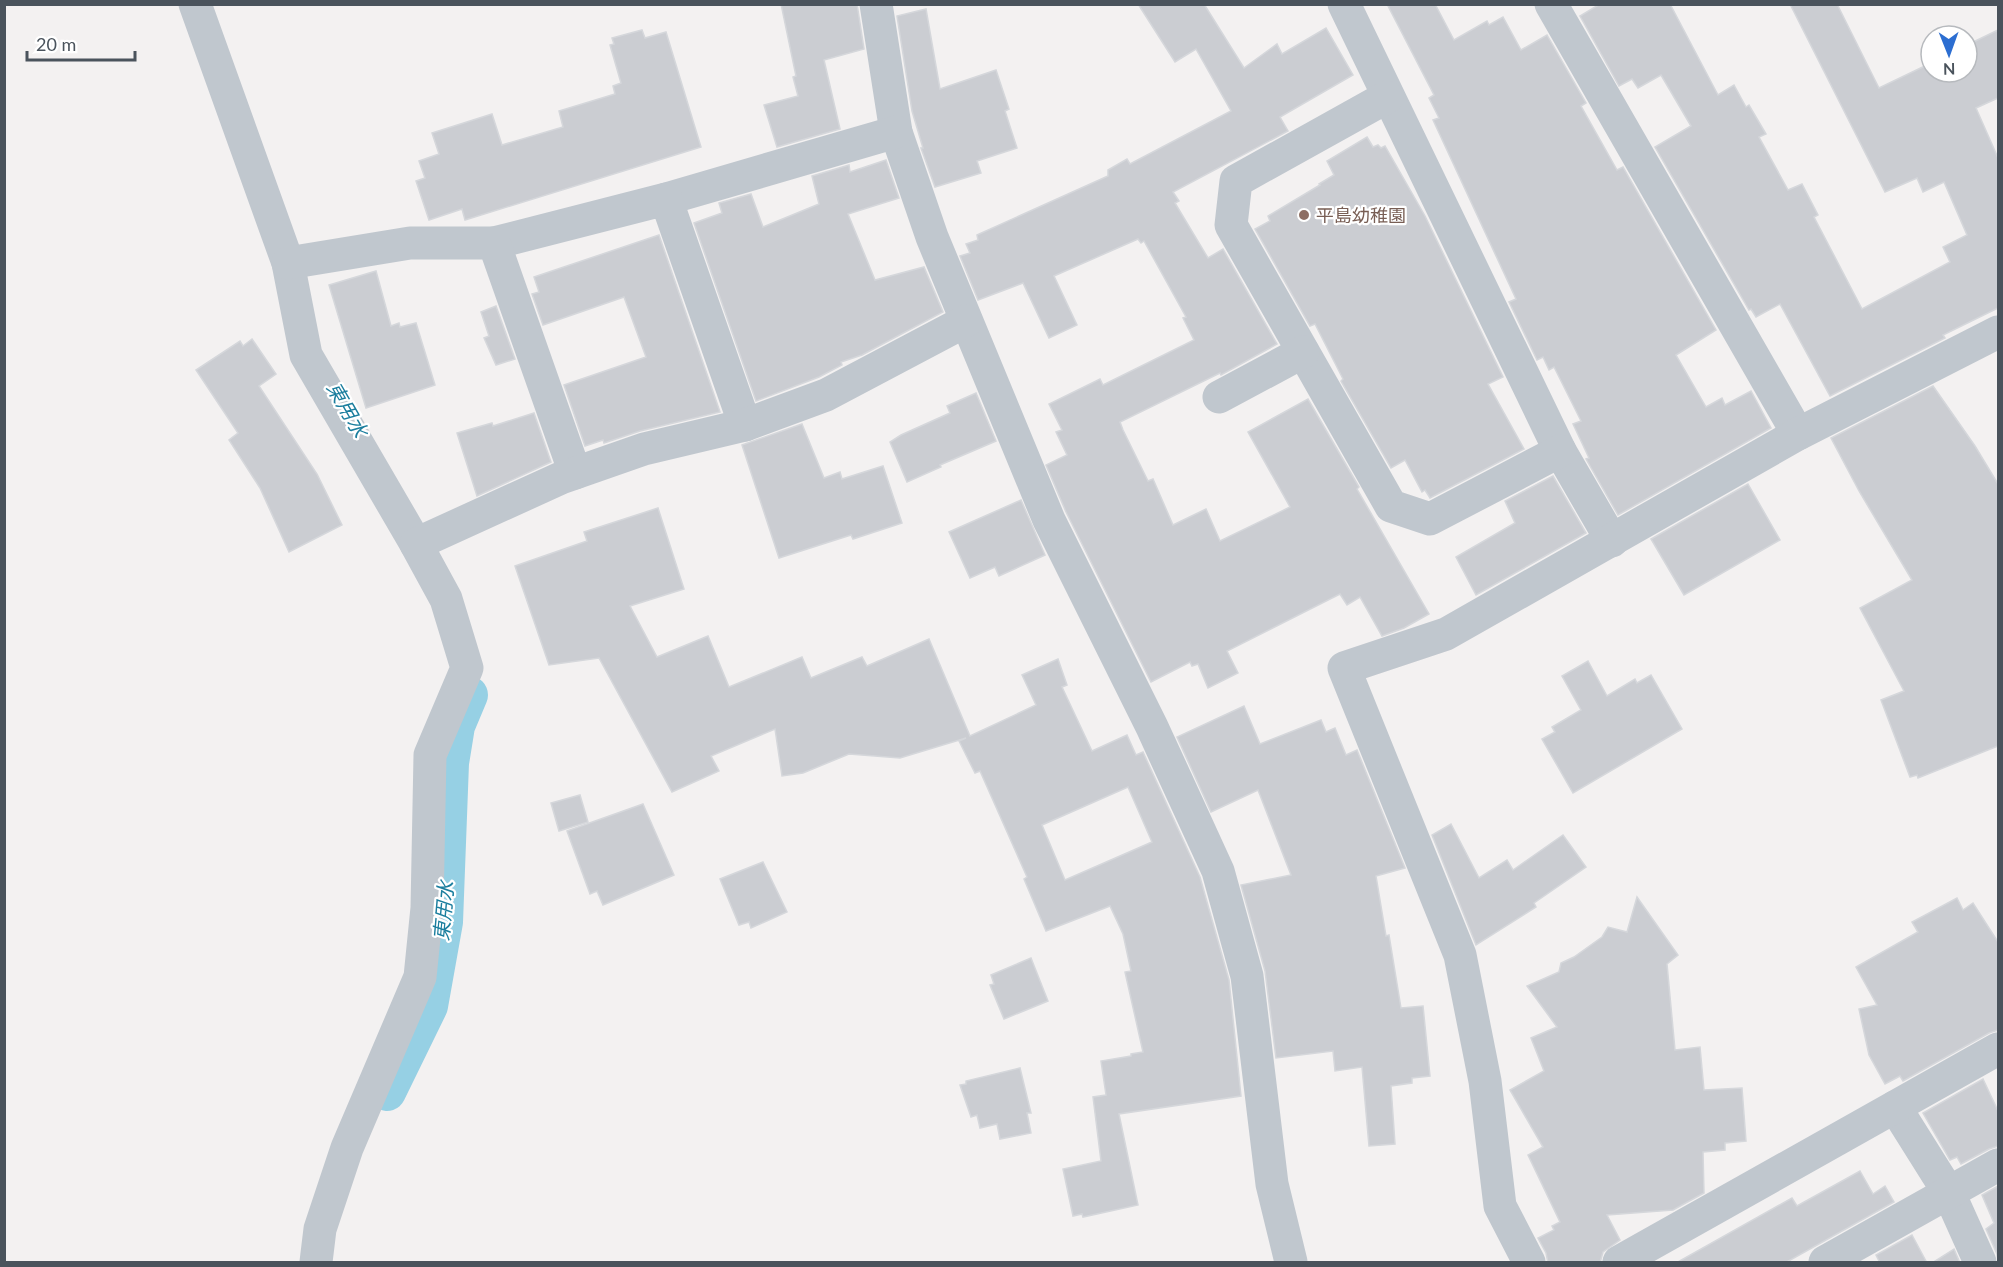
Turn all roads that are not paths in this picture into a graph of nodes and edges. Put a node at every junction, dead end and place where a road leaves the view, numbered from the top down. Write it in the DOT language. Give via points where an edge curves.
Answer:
graph roads {
  1 [pos="195,4"];
  2 [pos="876,4"];
  3 [pos="1344,4"];
  4 [pos="1551,4"];
  5 [pos="1387,97"];
  6 [pos="896,132"];
  7 [pos="666,199"];
  8 [pos="494,243"];
  9 [pos="288,263"];
  10 [pos="966,321"];
  11 [pos="1998,332"];
  12 [pos="1303,351"];
  13 [pos="1219,397"];
  14 [pos="745,425"];
  15 [pos="1798,434"];
  16 [pos="1560,451"];
  17 [pos="575,473"];
  18 [pos="1612,541"];
  19 [pos="416,544"];
  20 [pos="1998,1049"];
  21 [pos="1895,1107"];
  22 [pos="1998,1165"];
  23 [pos="1949,1192"];
  24 [pos="316,1263"];
  25 [pos="1291,1263"];
  26 [pos="1529,1263"];
  27 [pos="1619,1263"];
  28 [pos="1825,1263"];
  29 [pos="1980,1263"];
  1 -- 9 [label="street"];
  2 -- 6 [label="street"];
  3 -- 5 [label="street"];
  4 -- 15 [label="street"];
  5 -- 12 [label="street" via="1236,181 1231,225"];
  5 -- 16 [label="street"];
  6 -- 7 [label="street"];
  6 -- 10 [label="street"];
  7 -- 8 [label="street"];
  7 -- 14 [label="street"];
  8 -- 9 [label="street" via="410,243"];
  8 -- 17 [label="street"];
  9 -- 19 [label="street" via="306,355"];
  10 -- 14 [label="street" via="826,395"];
  10 -- 25 [label="street" via="1049,520 1218,870 1247,976 1272,1184"];
  11 -- 15 [label="street"];
  12 -- 13 [label="street"];
  12 -- 16 [label="street" via="1391,506 1430,519"];
  14 -- 17 [label="street" via="644,449"];
  15 -- 18 [label="street"];
  16 -- 18 [label="street"];
  17 -- 19 [label="street"];
  18 -- 26 [label="street" via="1446,634 1344,668 1460,955 1485,1081 1500,1206"];
  19 -- 24 [label="street" via="446,599 467,668 430,755 427,908 420,977 347,1148 320,1229"];
  20 -- 21 [label="street"];
  21 -- 23 [label="street"];
  21 -- 27 [label="street"];
  22 -- 23 [label="street"];
  23 -- 28 [label="street"];
  23 -- 29 [label="street"];
}
